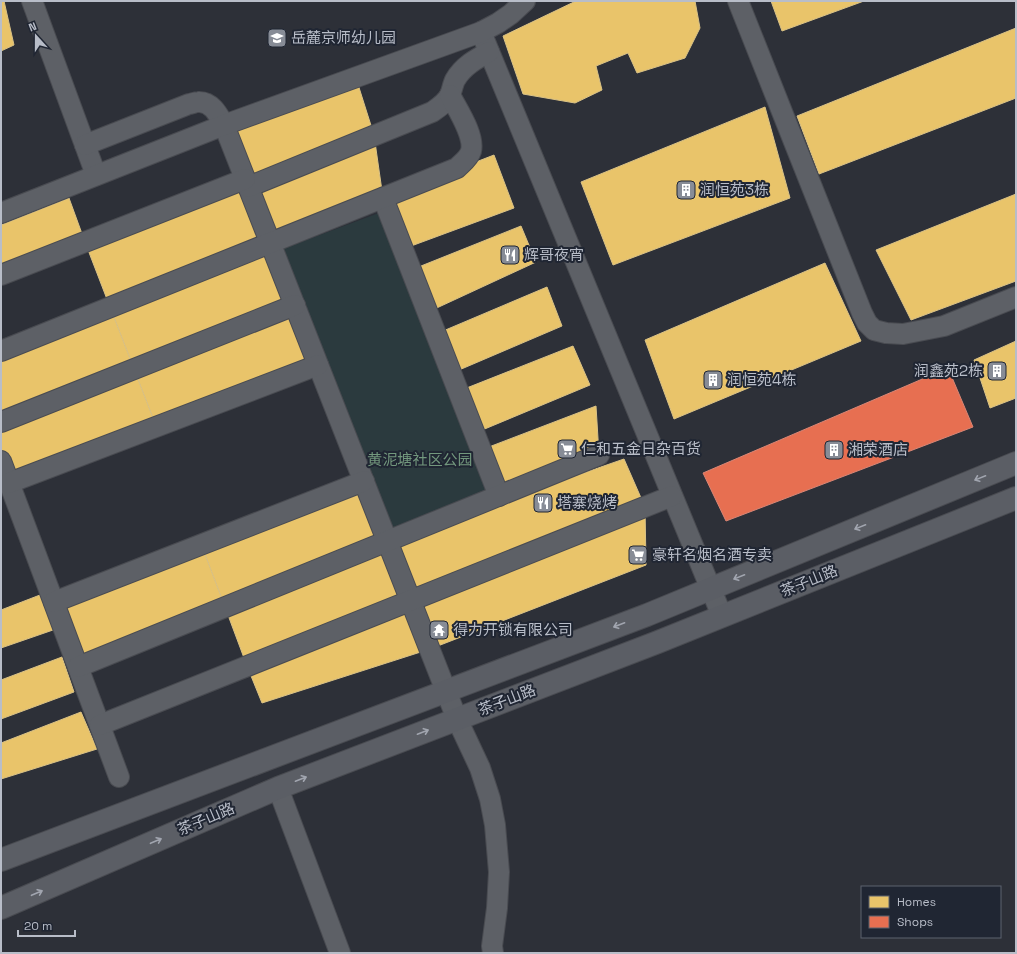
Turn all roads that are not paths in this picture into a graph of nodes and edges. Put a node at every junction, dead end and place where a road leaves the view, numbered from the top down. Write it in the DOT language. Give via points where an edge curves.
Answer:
graph roads {
  1 [pos="32,1"];
  2 [pos="525,1"];
  3 [pos="738,1"];
  4 [pos="481,32"];
  5 [pos="489,52"];
  6 [pos="450,94"];
  7 [pos="224,126"];
  8 [pos="85,145"];
  9 [pos="96,176"];
  10 [pos="247,183"];
  11 [pos="383,198"];
  12 [pos="1,213"];
  13 [pos="270,243"];
  14 [pos="1,275"];
  15 [pos="1016,296"];
  16 [pos="295,306"];
  17 [pos="1,351"];
  18 [pos="318,365"];
  19 [pos="1,422"];
  20 [pos="599,455"];
  21 [pos="1,461"];
  22 [pos="1016,463"];
  23 [pos="364,481"];
  24 [pos="9,483"];
  25 [pos="499,496"];
  26 [pos="672,496"];
  27 [pos="1016,498"];
  28 [pos="387,541"];
  29 [pos="710,588"];
  30 [pos="411,601"];
  31 [pos="54,602"];
  32 [pos="722,616"];
  33 [pos="78,667"];
  34 [pos="446,691"];
  35 [pos="457,719"];
  36 [pos="100,726"];
  37 [pos="119,777"];
  38 [pos="278,788"];
  39 [pos="1,860"];
  40 [pos="1,908"];
  41 [pos="340,953"];
  42 [pos="493,953"];
  1 -- 8 [label="street"];
  2 -- 4 [label="street" via="507,17"];
  3 -- 15 [label="street" via="867,323 874,330 903,334 944,326"];
  4 -- 5 [label="street"];
  4 -- 7 [label="street"];
  5 -- 6 [label="street" via="462,71 455,80"];
  5 -- 26 [label="street"];
  6 -- 10 [label="street" via="446,101 432,112"];
  6 -- 11 [label="street" via="469,131 471,151 466,159 457,168"];
  7 -- 8 [label="street" via="209,105 199,102"];
  7 -- 9 [label="street"];
  7 -- 10 [label="street"];
  8 -- 9 [label="street"];
  9 -- 12 [label="street"];
  10 -- 13 [label="street"];
  10 -- 14 [label="street"];
  11 -- 13 [label="street"];
  11 -- 25 [label="street"];
  13 -- 16 [label="street"];
  13 -- 17 [label="street"];
  16 -- 18 [label="street"];
  16 -- 19 [label="street"];
  18 -- 23 [label="street"];
  18 -- 24 [label="street"];
  20 -- 25 [label="street"];
  21 -- 24 [label="street"];
  22 -- 29 [label="main road, 茶子山路, one-way"];
  23 -- 28 [label="street"];
  23 -- 31 [label="street"];
  24 -- 31 [label="street"];
  25 -- 28 [label="street"];
  26 -- 29 [label="street"];
  26 -- 30 [label="street"];
  27 -- 32 [label="main road, 茶子山路"];
  28 -- 30 [label="street"];
  28 -- 33 [label="street"];
  29 -- 32 [label="street"];
  29 -- 34 [label="main road, 茶子山路, one-way"];
  30 -- 34 [label="street"];
  30 -- 36 [label="street"];
  31 -- 33 [label="street"];
  32 -- 35 [label="main road, 茶子山路"];
  33 -- 36 [label="street"];
  34 -- 35 [label="street"];
  34 -- 39 [label="main road, 茶子山路"];
  38 -- 35 [label="main road, 茶子山路, one-way"];
  35 -- 42 [label="street" via="480,768 495,825 499,872"];
  36 -- 37 [label="street"];
  40 -- 38 [label="main road, 茶子山路, one-way"];
  38 -- 41 [label="street"];
}
